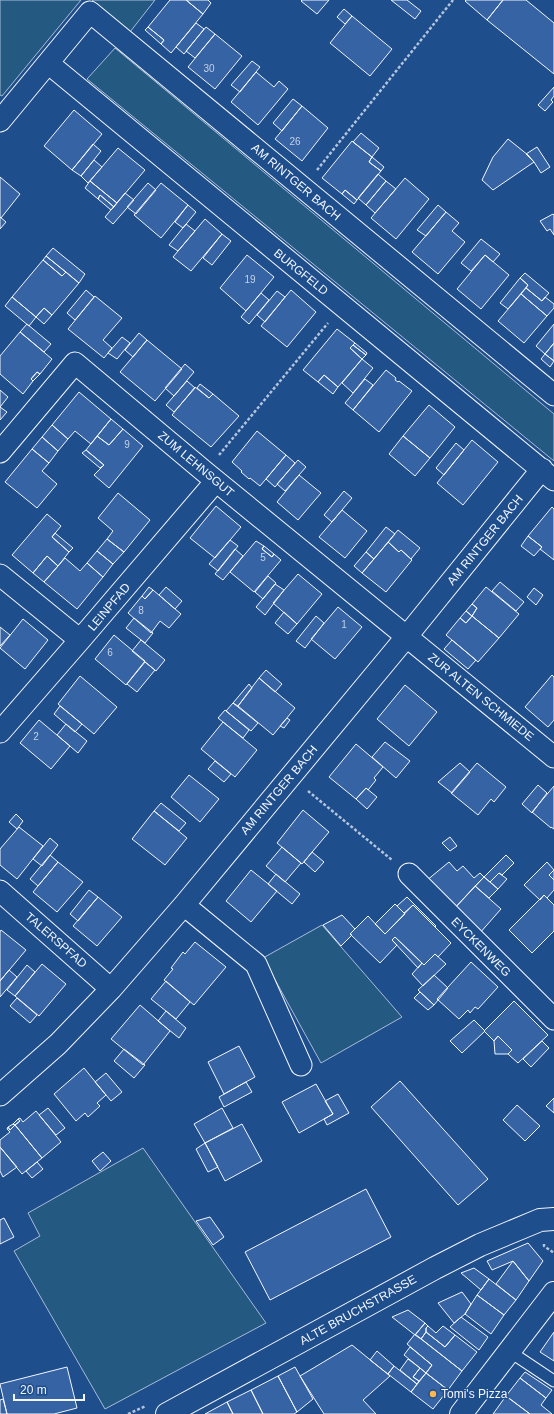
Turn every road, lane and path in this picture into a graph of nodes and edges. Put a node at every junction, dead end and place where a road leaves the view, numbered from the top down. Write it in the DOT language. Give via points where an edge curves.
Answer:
graph roads {
  1 [pos="453,0"];
  2 [pos="48,63"];
  3 [pos="0,121"];
  4 [pos="303,188"];
  5 [pos="342,305"];
  6 [pos="554,395"];
  7 [pos="0,452"];
  8 [pos="548,475"];
  9 [pos="211,476"];
  10 [pos="0,575"];
  11 [pos="407,636"];
  12 [pos="80,640"];
  13 [pos="0,732"];
  14 [pos="554,757"];
  15 [pos="290,777"];
  16 [pos="409,874"];
  17 [pos="0,892"];
  18 [pos="184,905"];
  19 [pos="112,989"];
  20 [pos="554,1019"];
  21 [pos="301,1065"];
  22 [pos="0,1094"];
  23 [pos="554,1219"];
  24 [pos="554,1293"];
  25 [pos="509,1351"];
  26 [pos="554,1381"];
  27 [pos="167,1414"];
  28 [pos="461,1414"];
  1 -- 4 [label="path"];
  2 -- 3 [label="street"];
  2 -- 4 [label="street, AM RINTGER BACH" via="90,12"];
  2 -- 5 [label="street, BURGFELD"];
  4 -- 6 [label="street, AM RINTGER BACH"];
  5 -- 8 [label="street, BURGFELD"];
  5 -- 9 [label="path"];
  7 -- 9 [label="street, ZUM LEHNSGUT" via="75,363"];
  8 -- 11 [label="street, AM RINTGER BACH"];
  9 -- 11 [label="street, ZUM LEHNSGUT"];
  9 -- 12 [label="street, LEINPFAD"];
  10 -- 12 [label="street"];
  11 -- 14 [label="street, ZUR ALTEN SCHMIEDE"];
  11 -- 15 [label="street, AM RINTGER BACH"];
  12 -- 13 [label="street, LEINPFAD"];
  15 -- 16 [label="path"];
  15 -- 18 [label="street, AM RINTGER BACH"];
  16 -- 20 [label="street, EYCKENWEG"];
  17 -- 19 [label="street, TALERSPFAD"];
  18 -- 19 [label="street, AM RINTGER BACH"];
  18 -- 21 [label="street" via="256,964"];
  19 -- 22 [label="street, AM RINTGER BACH" via="58,1044"];
  23 -- 27 [label="main road, ALTE BRUCHSTRASSE" via="540,1220 460,1255"];
  24 -- 25 [label="main road"];
  25 -- 26 [label="lane"];
  25 -- 28 [label="main road"];
}
